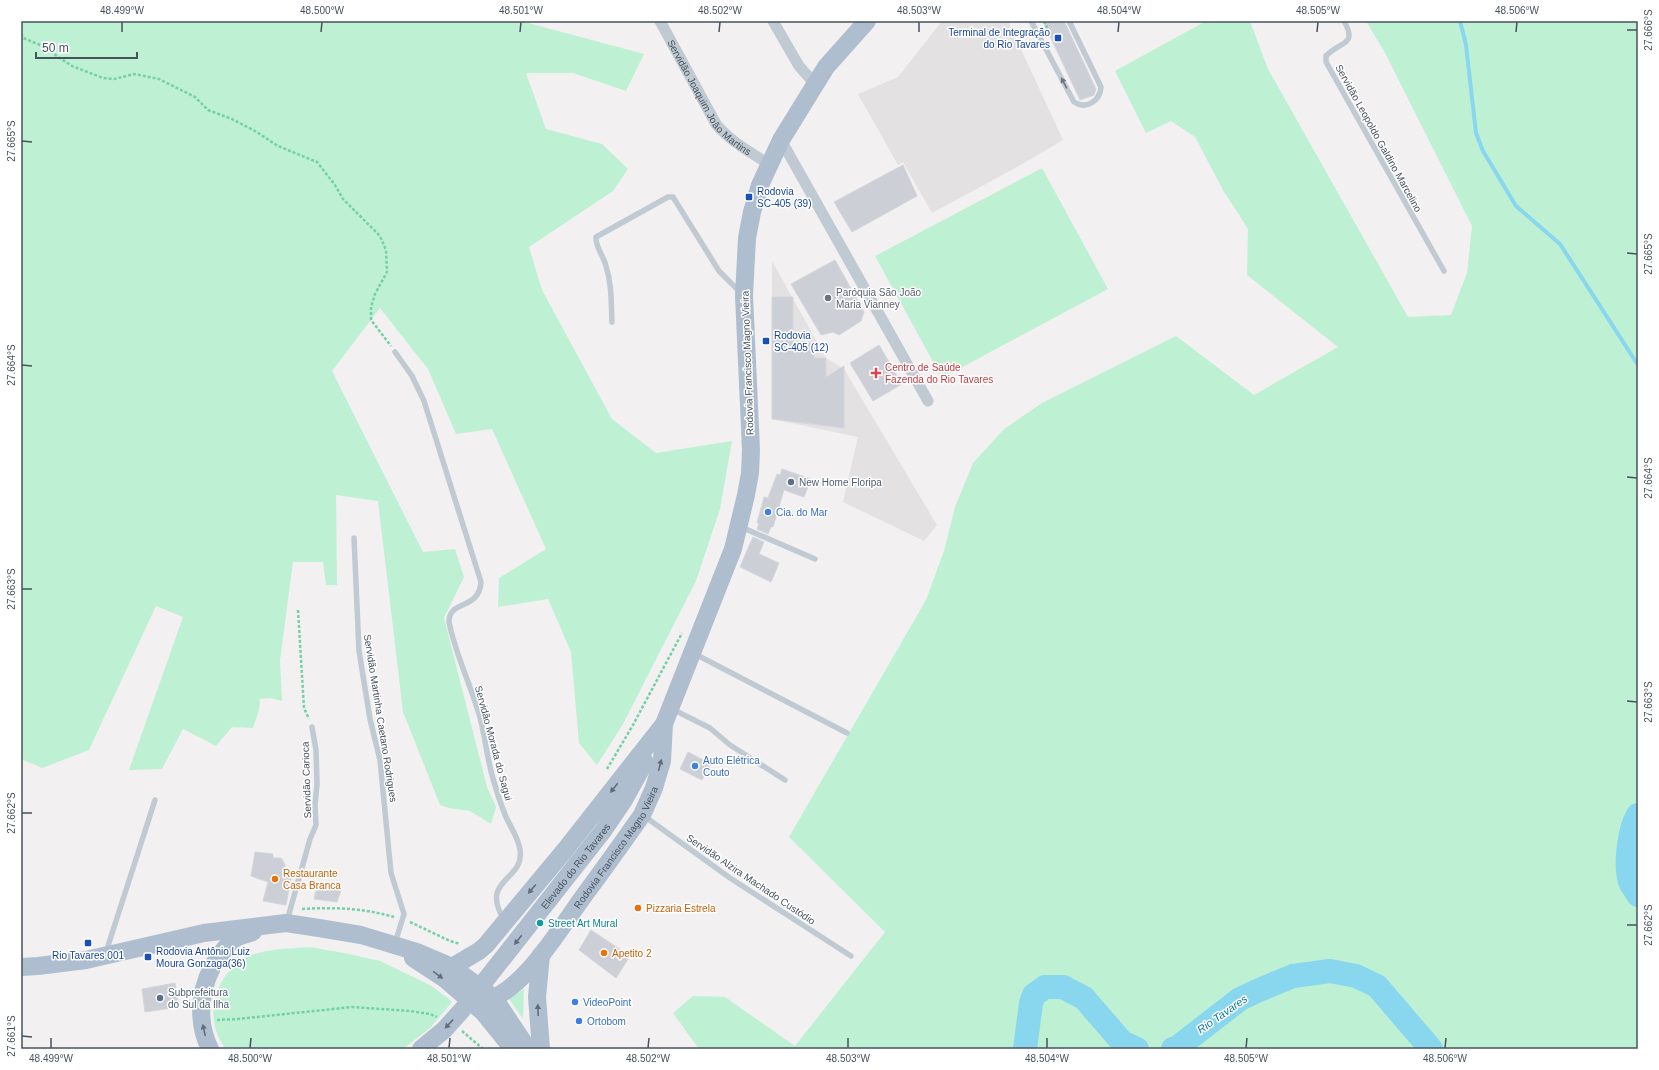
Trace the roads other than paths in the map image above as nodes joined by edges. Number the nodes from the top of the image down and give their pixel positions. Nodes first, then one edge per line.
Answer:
1 (660, 21) edge
2 (774, 21) edge
3 (867, 21) edge
4 (1031, 21) edge
5 (1069, 21) edge
6 (1344, 21) edge
7 (815, 84) junction
8 (781, 140) junction
9 (769, 164) junction
10 (1444, 271) dead end
11 (744, 296) junction
12 (612, 322) dead end
13 (395, 352) road end
14 (928, 401) dead end
15 (739, 526) junction
16 (354, 538) dead end
17 (815, 558) dead end
18 (692, 653) junction
19 (667, 716) junction
20 (312, 727) road end
21 (847, 733) dead end
22 (785, 780) dead end
23 (155, 800) dead end
24 (642, 815) junction
25 (505, 922) junction
26 (280, 924) junction
27 (394, 945) junction
28 (541, 955) junction
29 (106, 956) junction
30 (851, 956) dead end
31 (21, 967) edge
32 (452, 967) junction
33 (494, 998) junction
34 (472, 1003) junction
35 (210, 1049) edge
36 (421, 1049) edge
37 (513, 1049) edge
38 (528, 1049) edge
39 (541, 1049) edge

1 - 9 street, Servidão Joaquim João Martins
2 - 7 street
3 - 7 main road, Rodovia Francisco Magno Vieira
5 -> 4 lane
6 - 10 lane, Servidão Leopoldo Galdino Marcelino
7 - 8 main road, Rodovia Francisco Magno Vieira
8 - 9 main road, Rodovia Francisco Magno Vieira
8 - 14 street
9 - 11 main road, Rodovia Francisco Magno Vieira
11 - 12 lane
11 - 15 main road, Rodovia Francisco Magno Vieira
13 - 25 lane, Servidão Morada do Sagui
15 - 17 lane
15 - 18 main road, Rodovia Francisco Magno Vieira
16 - 27 lane, Servidão Martinha Caetano Rodrigues
18 - 19 main road, Rodovia Francisco Magno Vieira
18 - 21 lane
19 - 22 lane
24 -> 19 main road, Rodovia Francisco Magno Vieira
19 -> 25 main road, Rodovia Francisco Magno Vieira
19 -> 36 main road, Elevado do Rio Tavares
20 - 26 lane, Servidão Carioca
23 - 29 lane
24 - 28 main road, Rodovia Francisco Magno Vieira
24 - 30 lane, Servidão Alzira Machado Custódio
25 - 32 main road, Rodovia Francisco Magno Vieira
26 - 27 main road
26 - 29 main road
35 -> 26 main road
27 - 32 main road
27 -> 34 main road
28 - 33 main road, Rodovia Francisco Magno Vieira
39 -> 28 main road
29 - 31 main road
32 - 33 main road
33 - 34 main road
33 - 38 main road
34 - 37 main road

